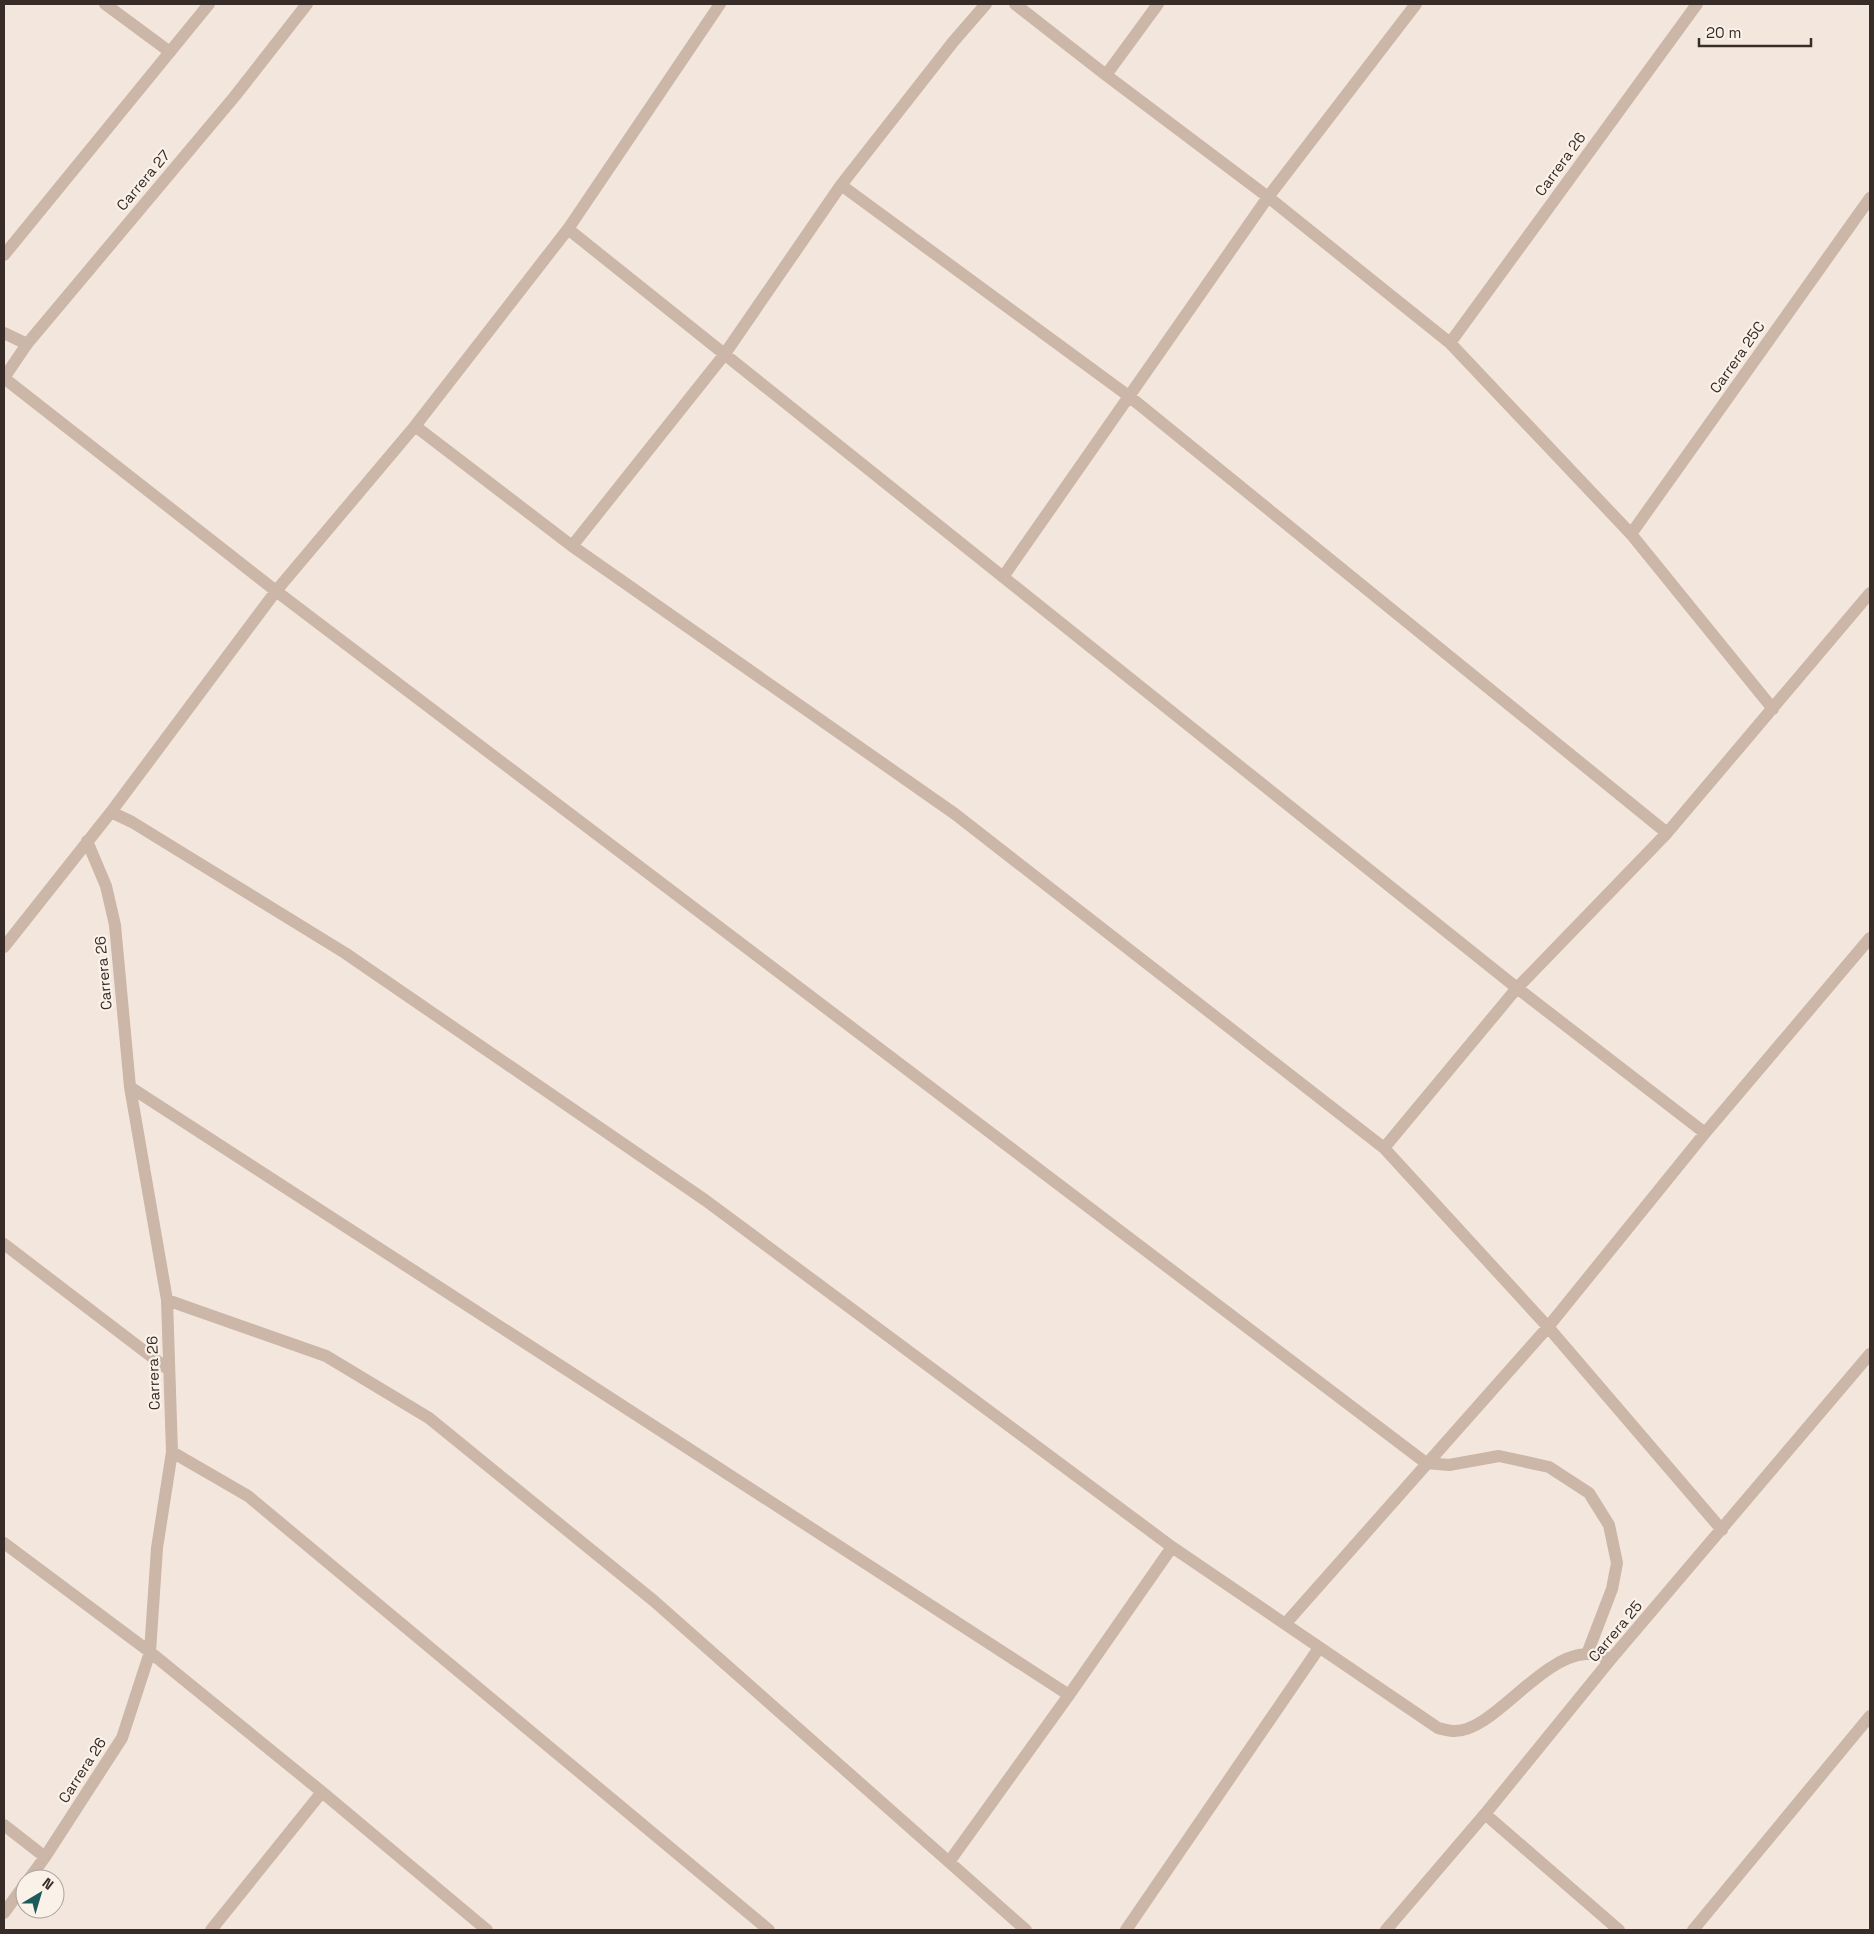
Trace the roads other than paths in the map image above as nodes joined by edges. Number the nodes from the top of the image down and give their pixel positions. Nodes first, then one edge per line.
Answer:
1 (106, 4) edge
2 (209, 4) edge
3 (307, 4) edge
4 (720, 4) edge
5 (986, 4) edge
6 (1015, 4) edge
7 (1158, 4) edge
8 (1416, 4) edge
9 (1696, 4) edge
10 (170, 52) junction
11 (1106, 75) junction
12 (841, 185) junction
13 (1268, 197) junction
14 (1870, 198) edge
15 (568, 229) junction
16 (4, 255) edge
17 (4, 333) edge
18 (1450, 343) junction
19 (27, 344) junction
20 (724, 355) junction
21 (4, 378) edge
22 (1130, 397) junction
23 (416, 426) junction
24 (1632, 534) junction
25 (572, 546) junction
26 (1004, 577) junction
27 (276, 592) junction
28 (1870, 593) edge
29 (1773, 709) junction
30 (111, 812) junction
31 (1667, 833) junction
32 (88, 841) junction
33 (1870, 938) edge
34 (4, 947) edge
35 (1517, 988) junction
36 (130, 1087) junction
37 (1705, 1133) junction
38 (1384, 1148) junction
39 (4, 1244) edge
40 (167, 1300) junction
41 (1548, 1327) junction
42 (1870, 1354) edge
43 (169, 1370) junction
44 (172, 1452) junction
45 (1426, 1463) junction
46 (1722, 1530) junction
47 (4, 1543) edge
48 (1172, 1547) junction
49 (1286, 1623) junction
50 (1319, 1648) junction
51 (150, 1652) junction
52 (1586, 1654) junction
53 (1612, 1659) junction
54 (1069, 1695) junction
55 (1870, 1716) edge
56 (322, 1792) junction
57 (1485, 1814) junction
58 (4, 1825) edge
59 (45, 1857) junction
60 (949, 1862) junction
61 (36, 1869) edge
62 (15, 1898) edge
63 (4, 1913) edge
64 (211, 1930) edge
65 (487, 1930) edge
66 (769, 1930) edge
67 (1026, 1930) edge
68 (1126, 1930) edge
69 (1386, 1930) edge
70 (1619, 1930) edge
71 (1693, 1930) edge

1 - 10 street
2 - 10 street
3 - 19 street, Carrera 27
4 - 15 street
5 - 12 street
6 - 11 street
7 - 11 street
8 - 13 street
9 - 18 street, Carrera 26
10 - 16 street
11 - 13 street
12 - 20 street
12 - 22 street
13 - 18 street
13 - 22 street
14 - 24 street, Carrera 25C
15 - 20 street
15 - 23 street
17 - 19 street
18 - 24 street
19 - 21 street, Carrera 27
20 - 25 street
20 - 26 street
21 - 27 street
22 - 26 street
22 - 31 street
23 - 25 street
23 - 27 street
24 - 29 street
25 - 38 street
26 - 35 street
27 - 30 street
27 - 45 street
28 - 29 street
29 - 31 street
30 - 32 street
30 - 48 street
31 - 35 street
32 - 34 street
32 - 36 street, Carrera 26
33 - 37 street
35 - 37 street
35 - 38 street
36 - 40 street, Carrera 26
36 - 54 street
37 - 41 street
38 - 41 street
39 - 43 street
40 - 43 street, Carrera 26
40 - 60 street
41 - 45 street
41 - 46 street
42 - 46 street, Carrera 25
43 - 44 street, Carrera 26
44 - 51 street, Carrera 26
44 - 66 street
45 - 49 street
45 - 52 street
46 - 53 street, Carrera 25
47 - 51 street
48 - 49 street
48 - 54 street
49 - 50 street
50 - 52 street
50 - 68 street
51 - 56 street
51 - 59 street, Carrera 26
52 - 53 street
53 - 57 street, Carrera 25
54 - 60 street
55 - 71 street
56 - 64 street
56 - 65 street
57 - 69 street, Carrera 25
57 - 70 street
58 - 59 street
59 - 61 street, Carrera 26
60 - 67 street
62 - 63 street

